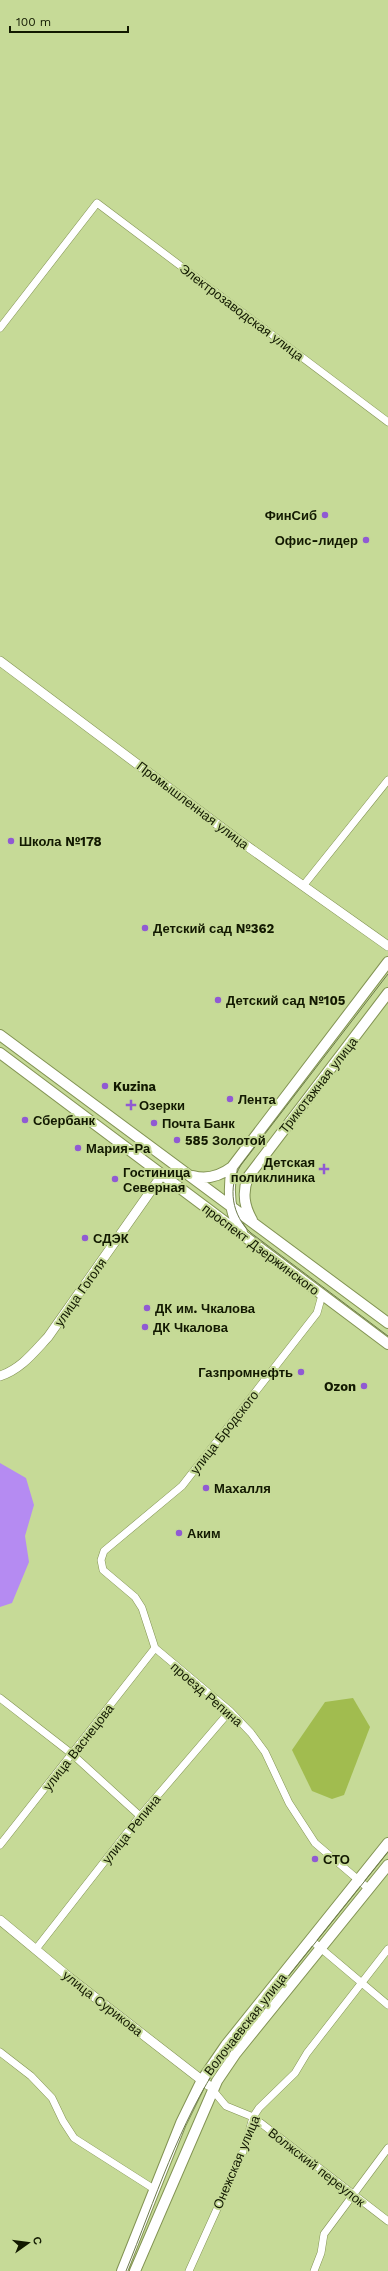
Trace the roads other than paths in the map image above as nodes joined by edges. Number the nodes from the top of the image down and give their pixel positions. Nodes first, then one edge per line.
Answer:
1 (0, 328) edge
2 (388, 422) edge
3 (0, 661) edge
4 (388, 780) edge
5 (303, 886) junction
6 (388, 946) edge
7 (388, 962) edge
8 (388, 993) edge
9 (0, 1035) edge
10 (0, 1053) edge
11 (232, 1167) junction
12 (187, 1174) junction
13 (162, 1175) junction
14 (248, 1177) junction
15 (180, 1188) junction
16 (229, 1189) junction
17 (213, 1192) junction
18 (230, 1206) junction
19 (253, 1222) junction
20 (246, 1238) junction
21 (322, 1295) junction
22 (388, 1323) edge
23 (388, 1344) edge
24 (0, 1376) edge
25 (155, 1648) junction
26 (0, 1698) edge
27 (230, 1711) junction
28 (72, 1754) junction
29 (140, 1816) junction
30 (388, 1843) edge
31 (0, 1845) edge
32 (388, 1866) edge
33 (358, 1880) junction
34 (369, 1889) junction
35 (0, 1920) edge
36 (310, 1940) junction
37 (321, 1947) junction
38 (36, 1949) junction
39 (388, 1949) edge
40 (361, 1983) junction
41 (388, 2005) edge
42 (0, 2052) edge
43 (208, 2085) junction
44 (253, 2117) junction
45 (388, 2148) edge
46 (154, 2189) junction
47 (352, 2195) junction
48 (388, 2221) edge
49 (122, 2271) edge
50 (135, 2271) edge
51 (189, 2271) edge
52 (314, 2271) edge

1 - 2 street, Электрозаводская улица
3 - 5 street, Промышленная улица
4 - 5 street
5 - 6 street, Промышленная улица
7 - 11 main road, Трикотажная улица
8 - 14 main road, Трикотажная улица
9 - 12 main road, проспект Дзержинского
10 - 13 main road, проспект Дзержинского
11 - 12 main road
11 - 16 main road
12 - 17 main road, проспект Дзержинского
13 - 15 main road, проспект Дзержинского
13 - 24 street, улица Гоголя
14 - 16 main road
14 - 19 main road
15 - 17 main road
15 - 20 main road, проспект Дзержинского
16 - 17 main road
16 - 18 main road
17 - 18 main road, проспект Дзержинского
18 - 19 main road, проспект Дзержинского
18 - 20 main road
19 - 22 main road, проспект Дзержинского
20 - 21 main road, проспект Дзержинского
21 - 23 main road, проспект Дзержинского
21 - 25 street, улица Бродского
25 - 27 street, проезд Репина
25 - 28 street, улица Васнецова
26 - 28 street
27 - 29 street, улица Репина
27 - 33 street, проезд Репина
28 - 29 street
28 - 31 street, улица Васнецова
29 - 38 street, улица Репина
30 - 33 main road, Волочаевская улица
32 - 34 main road, Волочаевская улица
33 - 34 street, проезд Репина
33 - 36 main road, Волочаевская улица
34 - 37 main road, Волочаевская улица
35 - 38 street, улица Сурикова
36 - 37 street
36 - 43 main road, Волочаевская улица
37 - 40 street
37 - 43 main road, Волочаевская улица
38 - 43 street, улица Сурикова
39 - 40 street, Онежская улица
40 - 41 street
40 - 44 street, Онежская улица
42 - 46 street
43 - 44 street, Волжский переулок
43 - 46 main road, Волочаевская улица
43 - 50 main road, Волочаевская улица
44 - 47 street, Волжский переулок
44 - 51 street, Онежская улица
45 - 47 street
46 - 49 main road, Волочаевская улица
47 - 48 street, Волжский переулок
47 - 52 street

